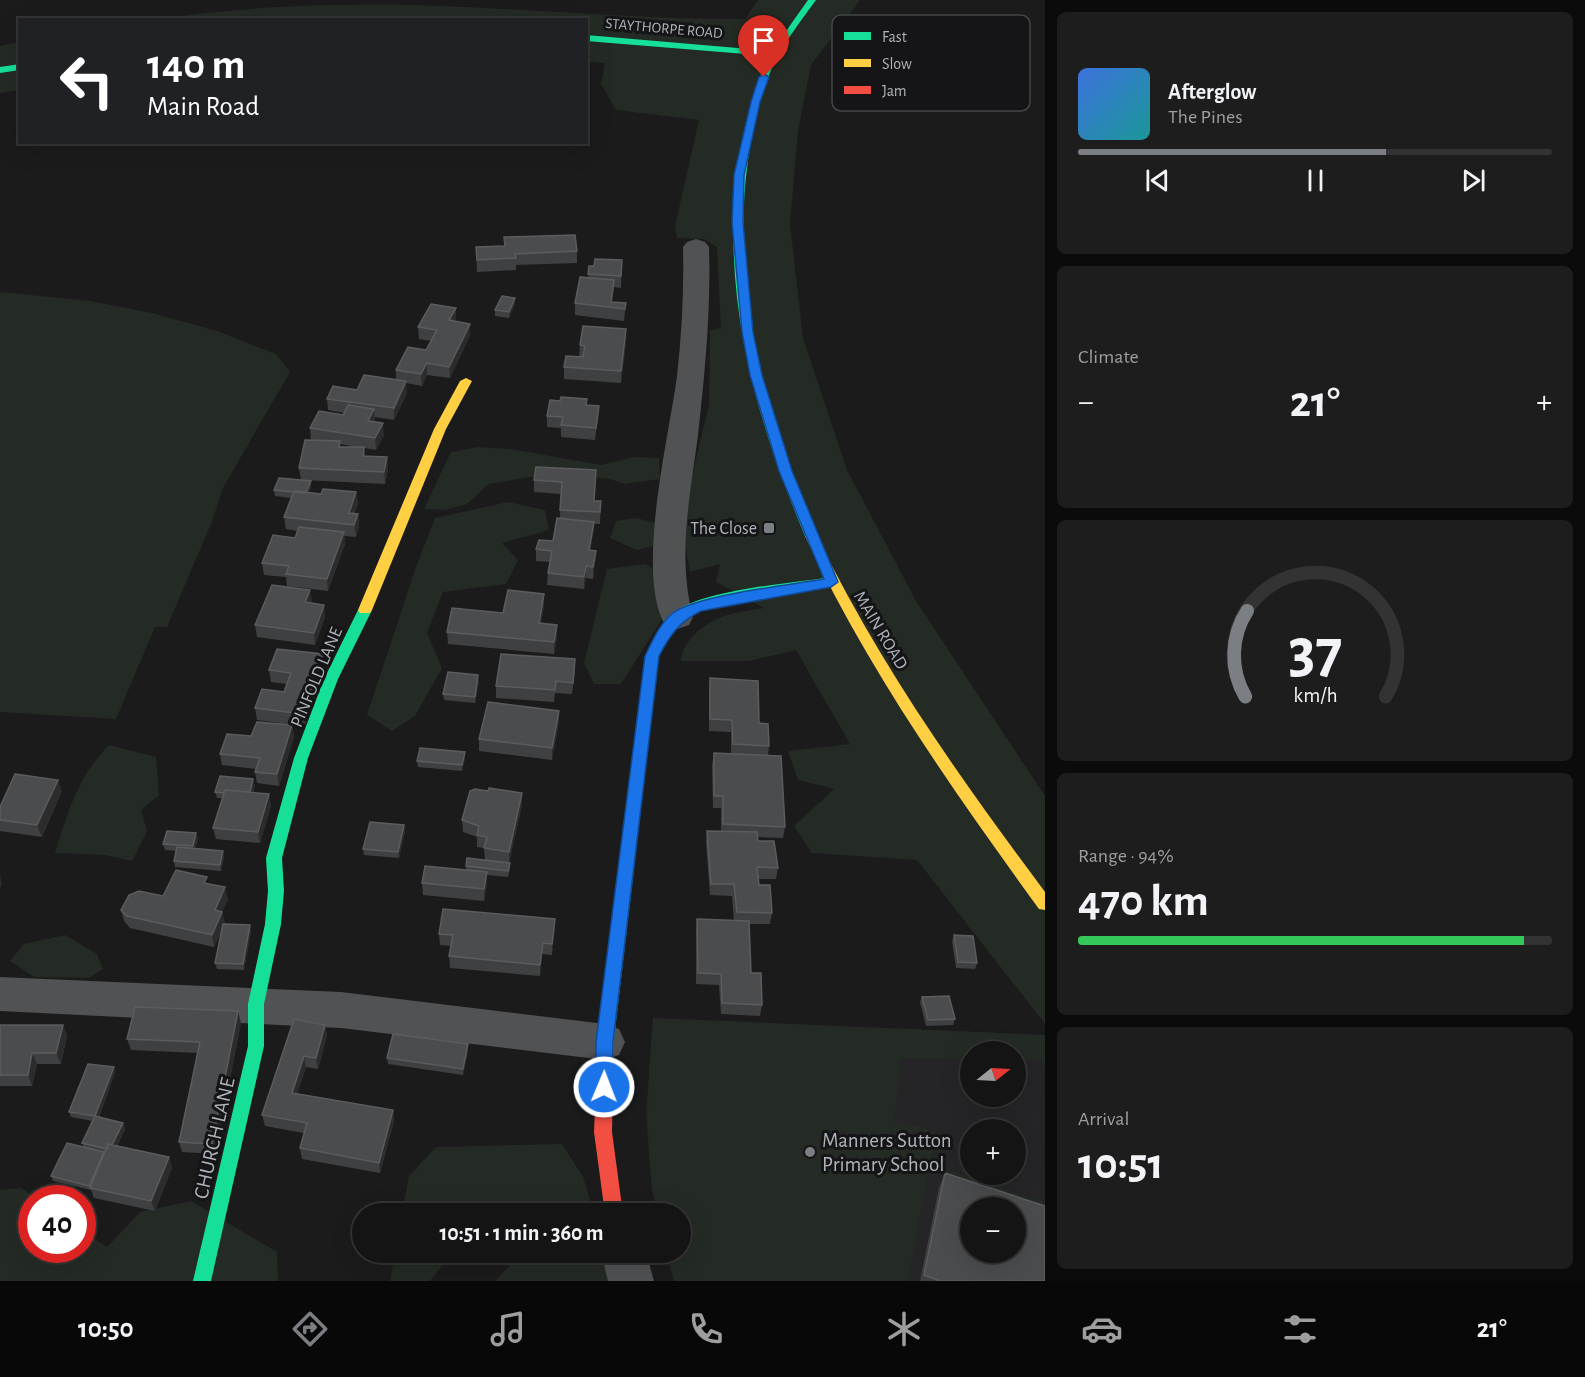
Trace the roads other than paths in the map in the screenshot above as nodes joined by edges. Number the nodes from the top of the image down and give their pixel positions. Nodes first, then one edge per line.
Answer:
1 (812, 0) edge
2 (588, 38) edge
3 (776, 54) junction
4 (18, 67) edge
5 (0, 70) edge
6 (696, 247) dead end
7 (466, 381) dead end
8 (831, 582) junction
9 (677, 617) junction
10 (1045, 904) edge
11 (0, 994) edge
12 (256, 1004) junction
13 (605, 1042) junction
14 (613, 1203) edge
15 (626, 1263) edge
16 (202, 1281) edge
17 (631, 1281) edge

1 - 3 main road, MAIN ROAD
2 - 3 main road, STAYTHORPE ROAD
3 - 8 main road, MAIN ROAD
4 - 5 main road
6 - 9 street
7 - 12 main road, PINFOLD LANE
8 - 9 main road
8 - 10 main road, MAIN ROAD
9 - 13 main road
11 - 12 street
12 - 13 street
12 - 16 main road, CHURCH LANE
13 - 14 main road
15 - 17 street

